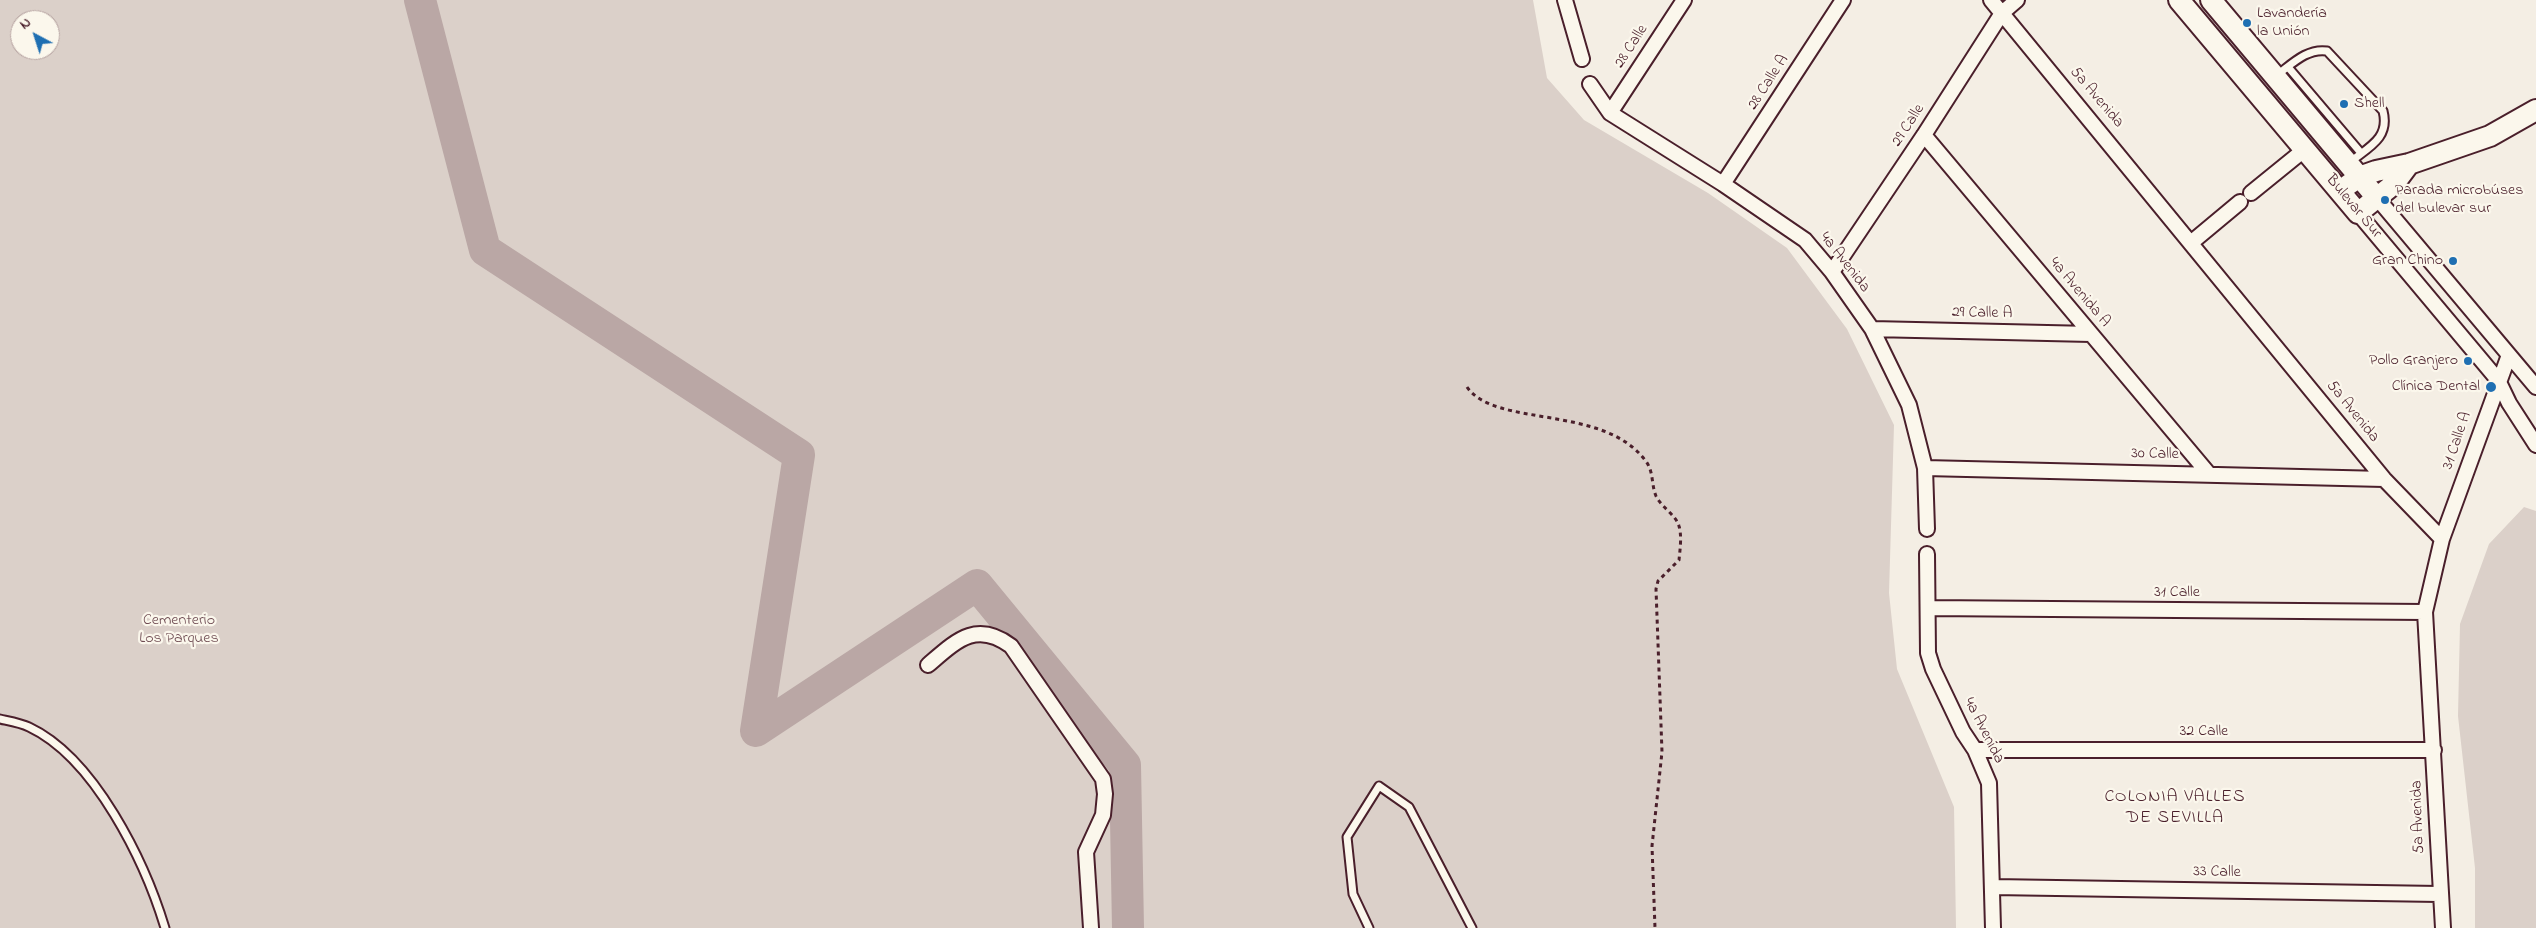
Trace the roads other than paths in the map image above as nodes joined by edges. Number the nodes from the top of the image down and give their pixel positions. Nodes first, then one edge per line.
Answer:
1 (1565, 0) edge
2 (1684, 0) edge
3 (1843, 0) edge
4 (1991, 0) edge
5 (2017, 0) edge
6 (2179, 0) edge
7 (2211, 0) edge
8 (2002, 13) junction
9 (1582, 59) dead end
10 (2281, 72) junction
11 (1590, 84) dead end
12 (2536, 110) edge
13 (1610, 113) junction
14 (1924, 135) junction
15 (2304, 150) junction
16 (2409, 164) junction
17 (2356, 165) junction
18 (1723, 184) junction
19 (2340, 190) junction
20 (2251, 193) dead end
21 (2377, 198) junction
22 (2240, 202) dead end
23 (2358, 213) junction
24 (2192, 242) junction
25 (1832, 272) junction
26 (1872, 329) junction
27 (2092, 334) junction
28 (2509, 355) junction
29 (2498, 380) junction
30 (2536, 387) edge
31 (2536, 444) edge
32 (1925, 468) junction
33 (2208, 473) junction
34 (2384, 479) junction
35 (1927, 529) dead end
36 (2442, 538) junction
37 (1927, 554) dead end
38 (1928, 608) junction
39 (2424, 612) junction
40 (928, 665) dead end
41 (0, 719) edge
42 (1975, 750) junction
43 (2434, 750) junction
44 (1993, 887) junction
45 (2440, 894) junction
46 (165, 928) edge
47 (1091, 928) edge
48 (1369, 928) edge
49 (1472, 928) edge
50 (1993, 928) edge
51 (2443, 928) edge

1 - 9 street
2 - 13 street, 28 Calle
3 - 18 street, 28 Calle A
4 - 8 street, 5a Avenida
5 - 8 street, 29 Calle
6 - 15 main road, Bulevar Sur
7 - 10 main road, Bulevar Sur
8 - 14 street, 29 Calle
8 - 24 street, 5a Avenida
10 - 17 main road, Bulevar Sur
10 - 17 lane
11 - 13 street, 4a Avenida
12 - 16 main road
13 - 18 street, 4a Avenida
14 - 25 street, 29 Calle
14 - 27 street, 4a Avenida A
15 - 19 main road, Bulevar Sur
15 - 20 street
16 - 17 main road
16 - 21 main road
17 - 19 main road
17 - 21 main road, Bulevar Sur
18 - 25 street, 4a Avenida
19 - 23 main road, Bulevar Sur
21 - 23 main road
21 - 28 street, Bulevar Sur
22 - 24 street
23 - 29 street, Bulevar Sur
24 - 34 street, 5a Avenida
25 - 26 street, 4a Avenida
26 - 27 street, 29 Calle A
26 - 32 street, 4a Avenida
27 - 33 street, 4a Avenida A
28 - 29 street, 31 Calle A
28 - 30 street, Bulevar Sur
29 - 31 street, Bulevar Sur
29 - 36 street, 31 Calle A
32 - 33 street, 30 Calle
32 - 35 street, 4a Avenida
33 - 34 street, 30 Calle
34 - 36 street, 5a Avenida
36 - 39 street, 5a Avenida
37 - 38 street, 4a Avenida
38 - 39 street, 31 Calle
38 - 42 street, 4a Avenida
39 - 43 street, 5a Avenida
40 - 47 street
41 - 46 lane
42 - 43 street, 32 Calle
42 - 44 street, 4a Avenida
43 - 45 street, 5a Avenida
44 - 45 street, 33 Calle
44 - 50 street, 4a Avenida
45 - 51 street, 5a Avenida
48 - 49 lane

